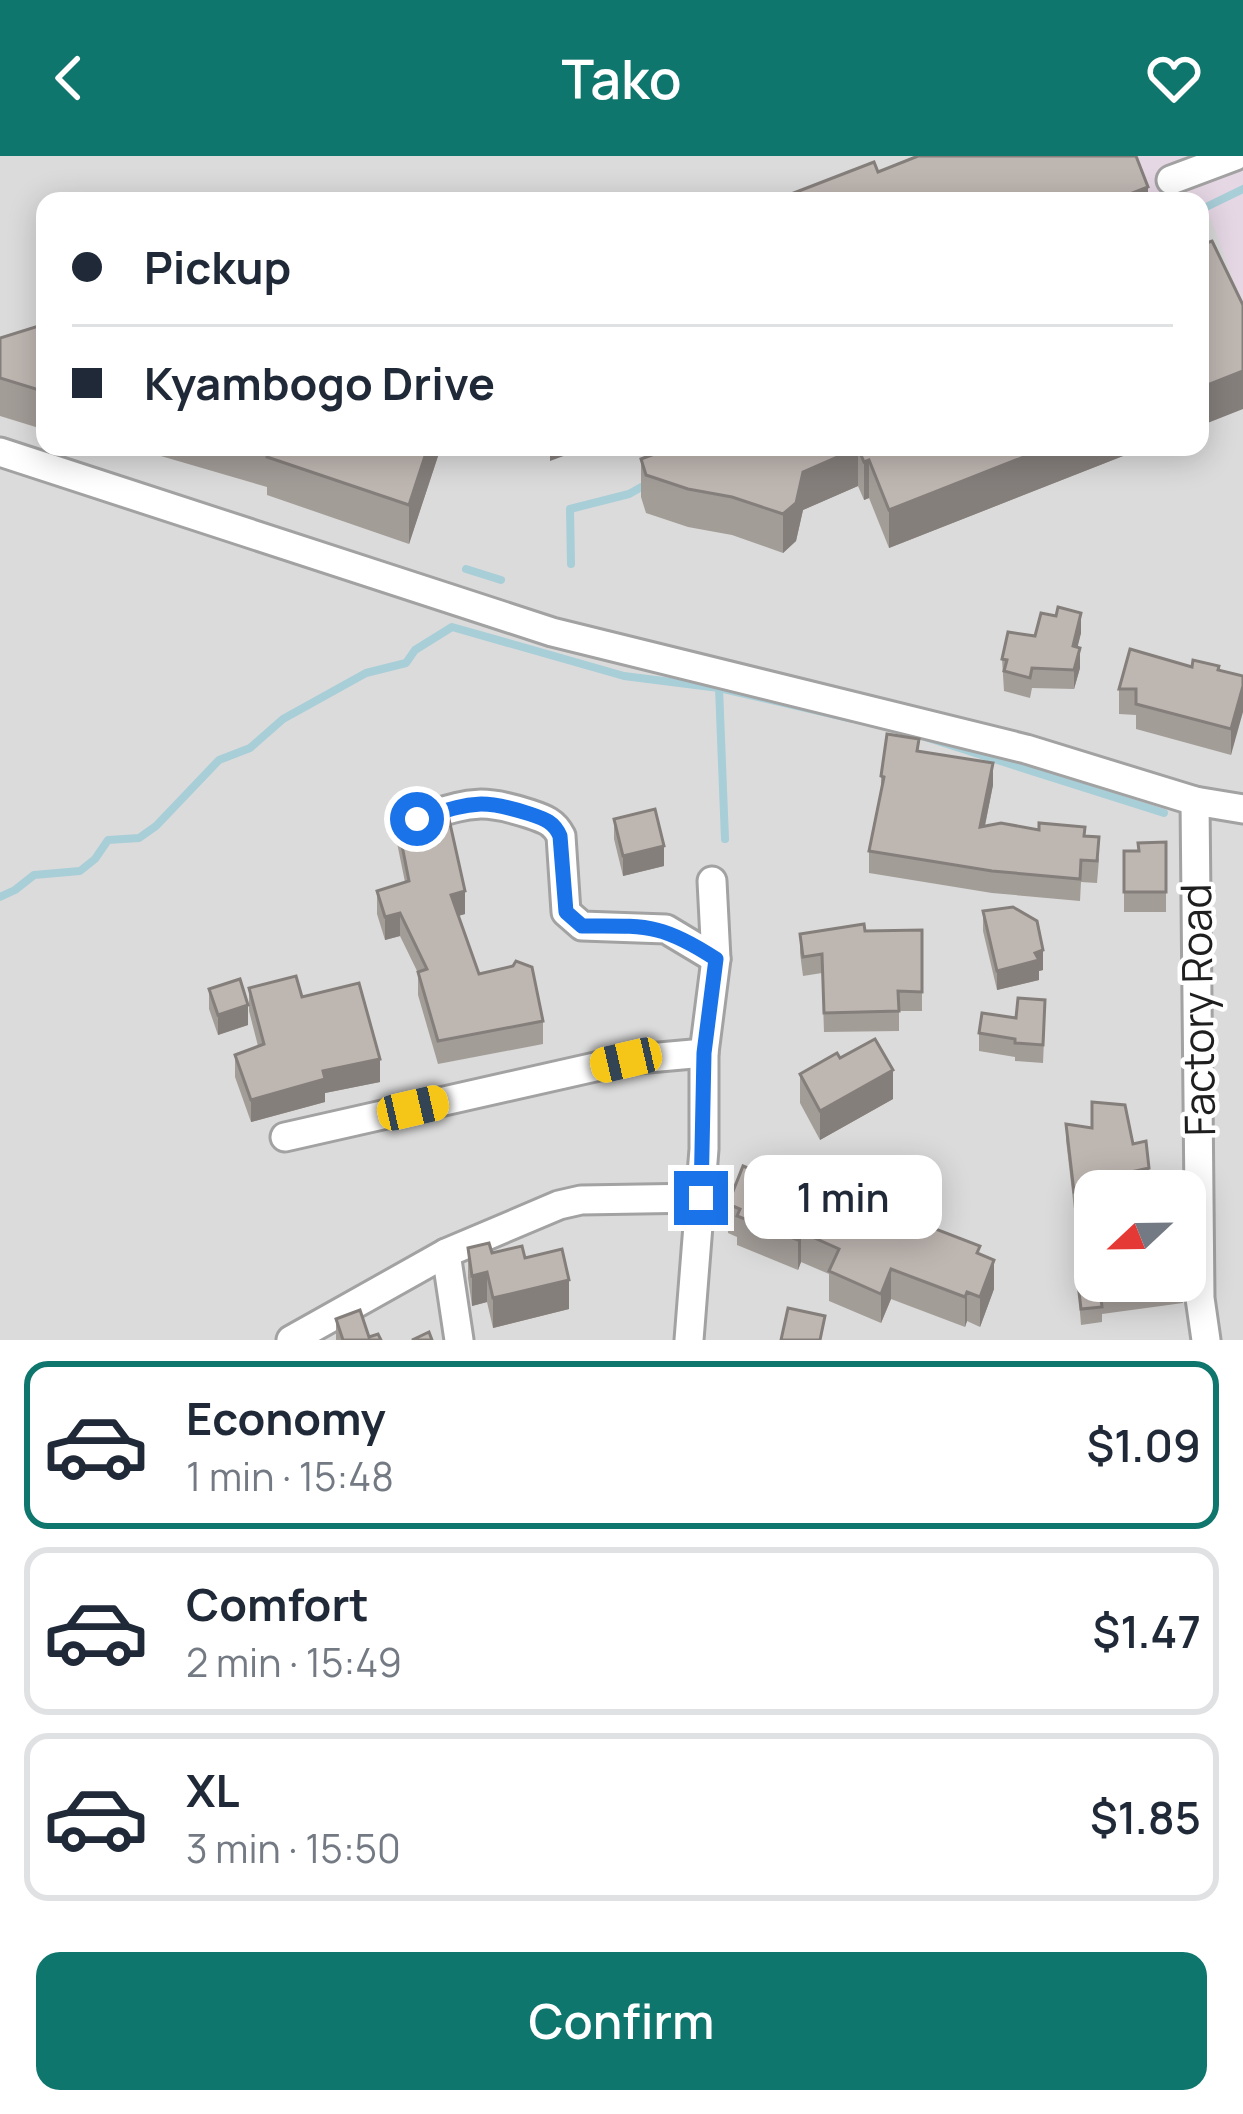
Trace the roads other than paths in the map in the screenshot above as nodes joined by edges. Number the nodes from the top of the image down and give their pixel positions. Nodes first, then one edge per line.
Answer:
1 (1235, 156) edge
2 (1171, 181) dead end
3 (0, 452) edge
4 (1195, 801) junction
5 (1243, 809) edge
6 (417, 819) edge
7 (712, 881) dead end
8 (716, 959) junction
9 (704, 1053) junction
10 (285, 1137) dead end
11 (701, 1198) junction
12 (446, 1252) junction
13 (291, 1340) edge
14 (459, 1340) edge
15 (689, 1340) edge
16 (1206, 1340) edge

1 - 2 street
3 - 4 street
4 - 5 street
4 - 16 street, Factory Road
6 - 8 street
7 - 8 street
8 - 9 street
9 - 10 street
9 - 11 street
11 - 12 street
11 - 15 street
12 - 13 street
12 - 14 street

